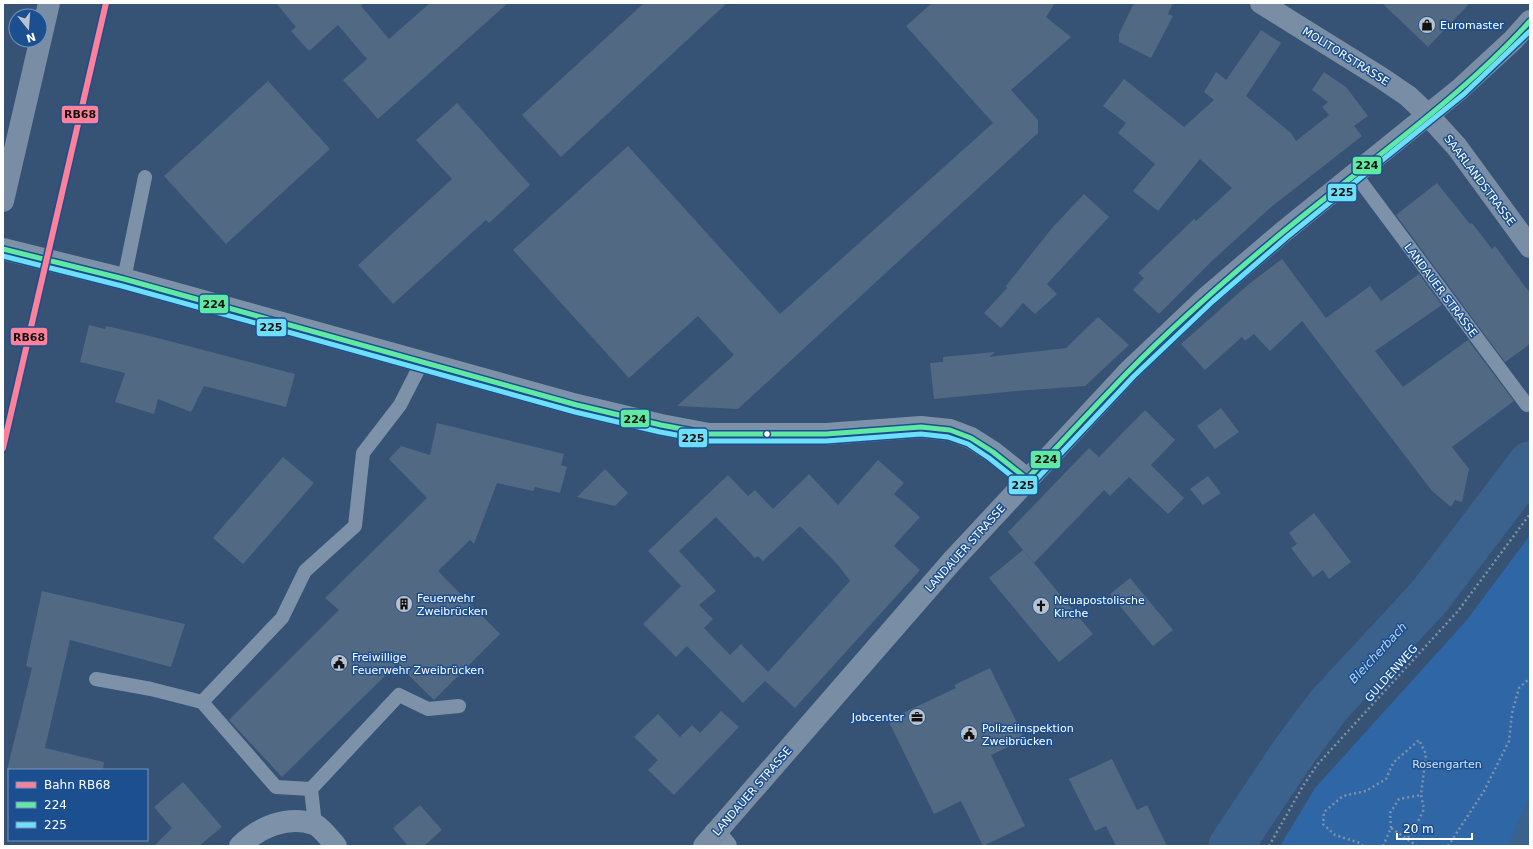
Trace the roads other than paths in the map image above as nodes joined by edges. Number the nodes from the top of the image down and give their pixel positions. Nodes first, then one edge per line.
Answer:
1 (49, 3) edge
2 (1261, 3) edge
3 (1530, 21) edge
4 (1428, 115) junction
5 (1355, 174) junction
6 (145, 177) dead end
7 (3, 201) edge
8 (1530, 247) edge
9 (3, 249) edge
10 (124, 279) junction
11 (422, 362) junction
12 (1527, 405) dead end
13 (1027, 479) junction
14 (96, 679) dead end
15 (202, 702) junction
16 (459, 706) dead end
17 (311, 789) junction
18 (315, 825) junction
19 (715, 842) edge
20 (240, 846) edge
21 (336, 846) edge

1 - 7 main road
2 - 4 main road, MOLITORSTRASSE
3 - 4 main road, LANDAUER STRASSE
4 - 5 main road, LANDAUER STRASSE
4 - 8 main road, SAARLANDSTRASSE
5 - 12 lane, LANDAUER STRASSE
5 - 13 main road, LANDAUER STRASSE
6 - 10 lane
9 - 10 street
10 - 11 street
11 - 13 street
11 - 15 lane
13 - 19 main road, LANDAUER STRASSE
14 - 15 lane
15 - 17 lane
16 - 17 lane
17 - 18 lane
18 - 20 street
18 - 21 street

